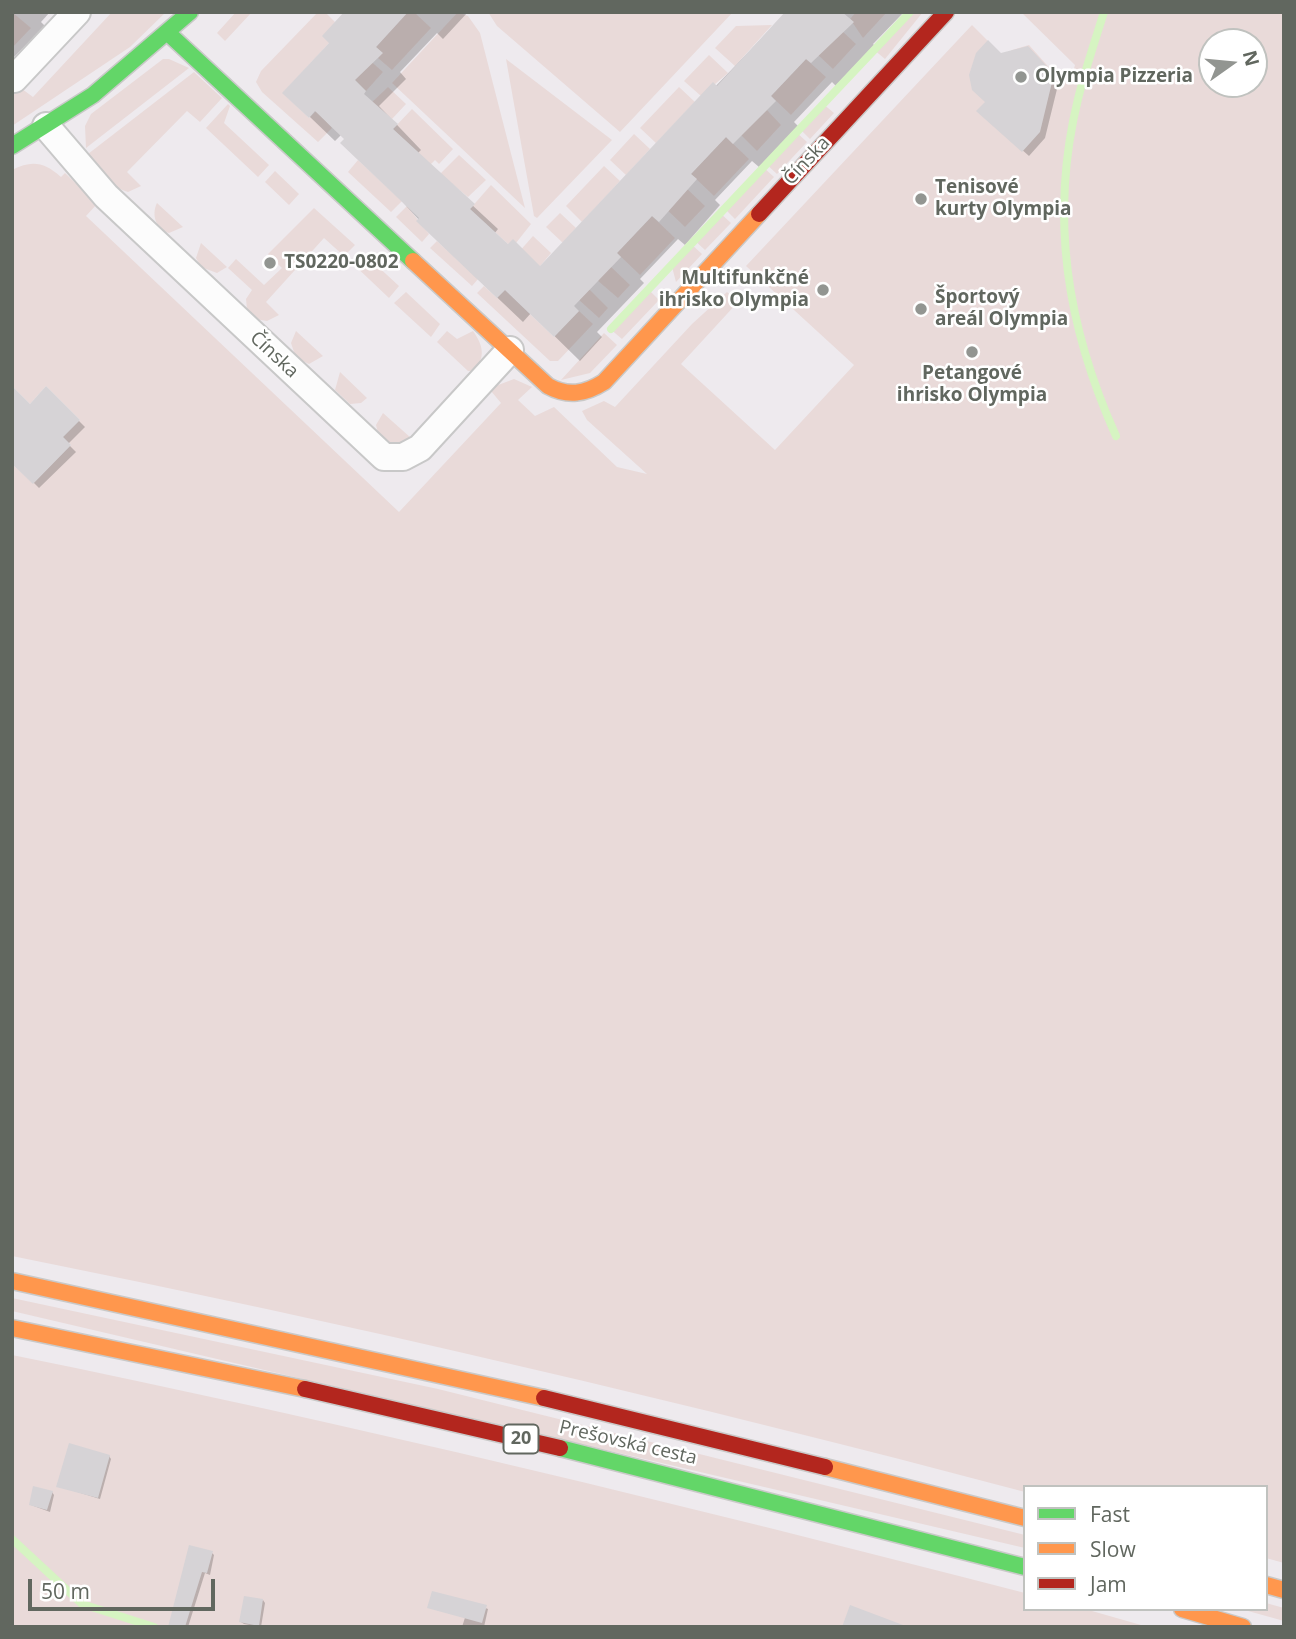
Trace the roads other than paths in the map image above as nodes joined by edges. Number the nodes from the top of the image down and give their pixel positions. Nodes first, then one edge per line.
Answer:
1 (77, 12) edge
2 (190, 12) edge
3 (946, 12) edge
4 (168, 33) junction
5 (15, 79) dead end
6 (46, 126) junction
7 (12, 146) edge
8 (510, 350) junction
9 (12, 1281) edge
10 (12, 1328) edge
11 (1023, 1517) edge
12 (1023, 1566) edge
13 (1189, 1611) edge
14 (1242, 1627) edge

1 - 5 street
2 - 4 main road
3 - 8 main road, Čínska
4 - 6 main road
4 - 8 main road, Čínska
6 - 7 main road
6 - 8 street, Čínska
9 - 11 main road, Prešovská cesta / 20
10 - 12 main road, Prešovská cesta / 20
13 - 14 main road

